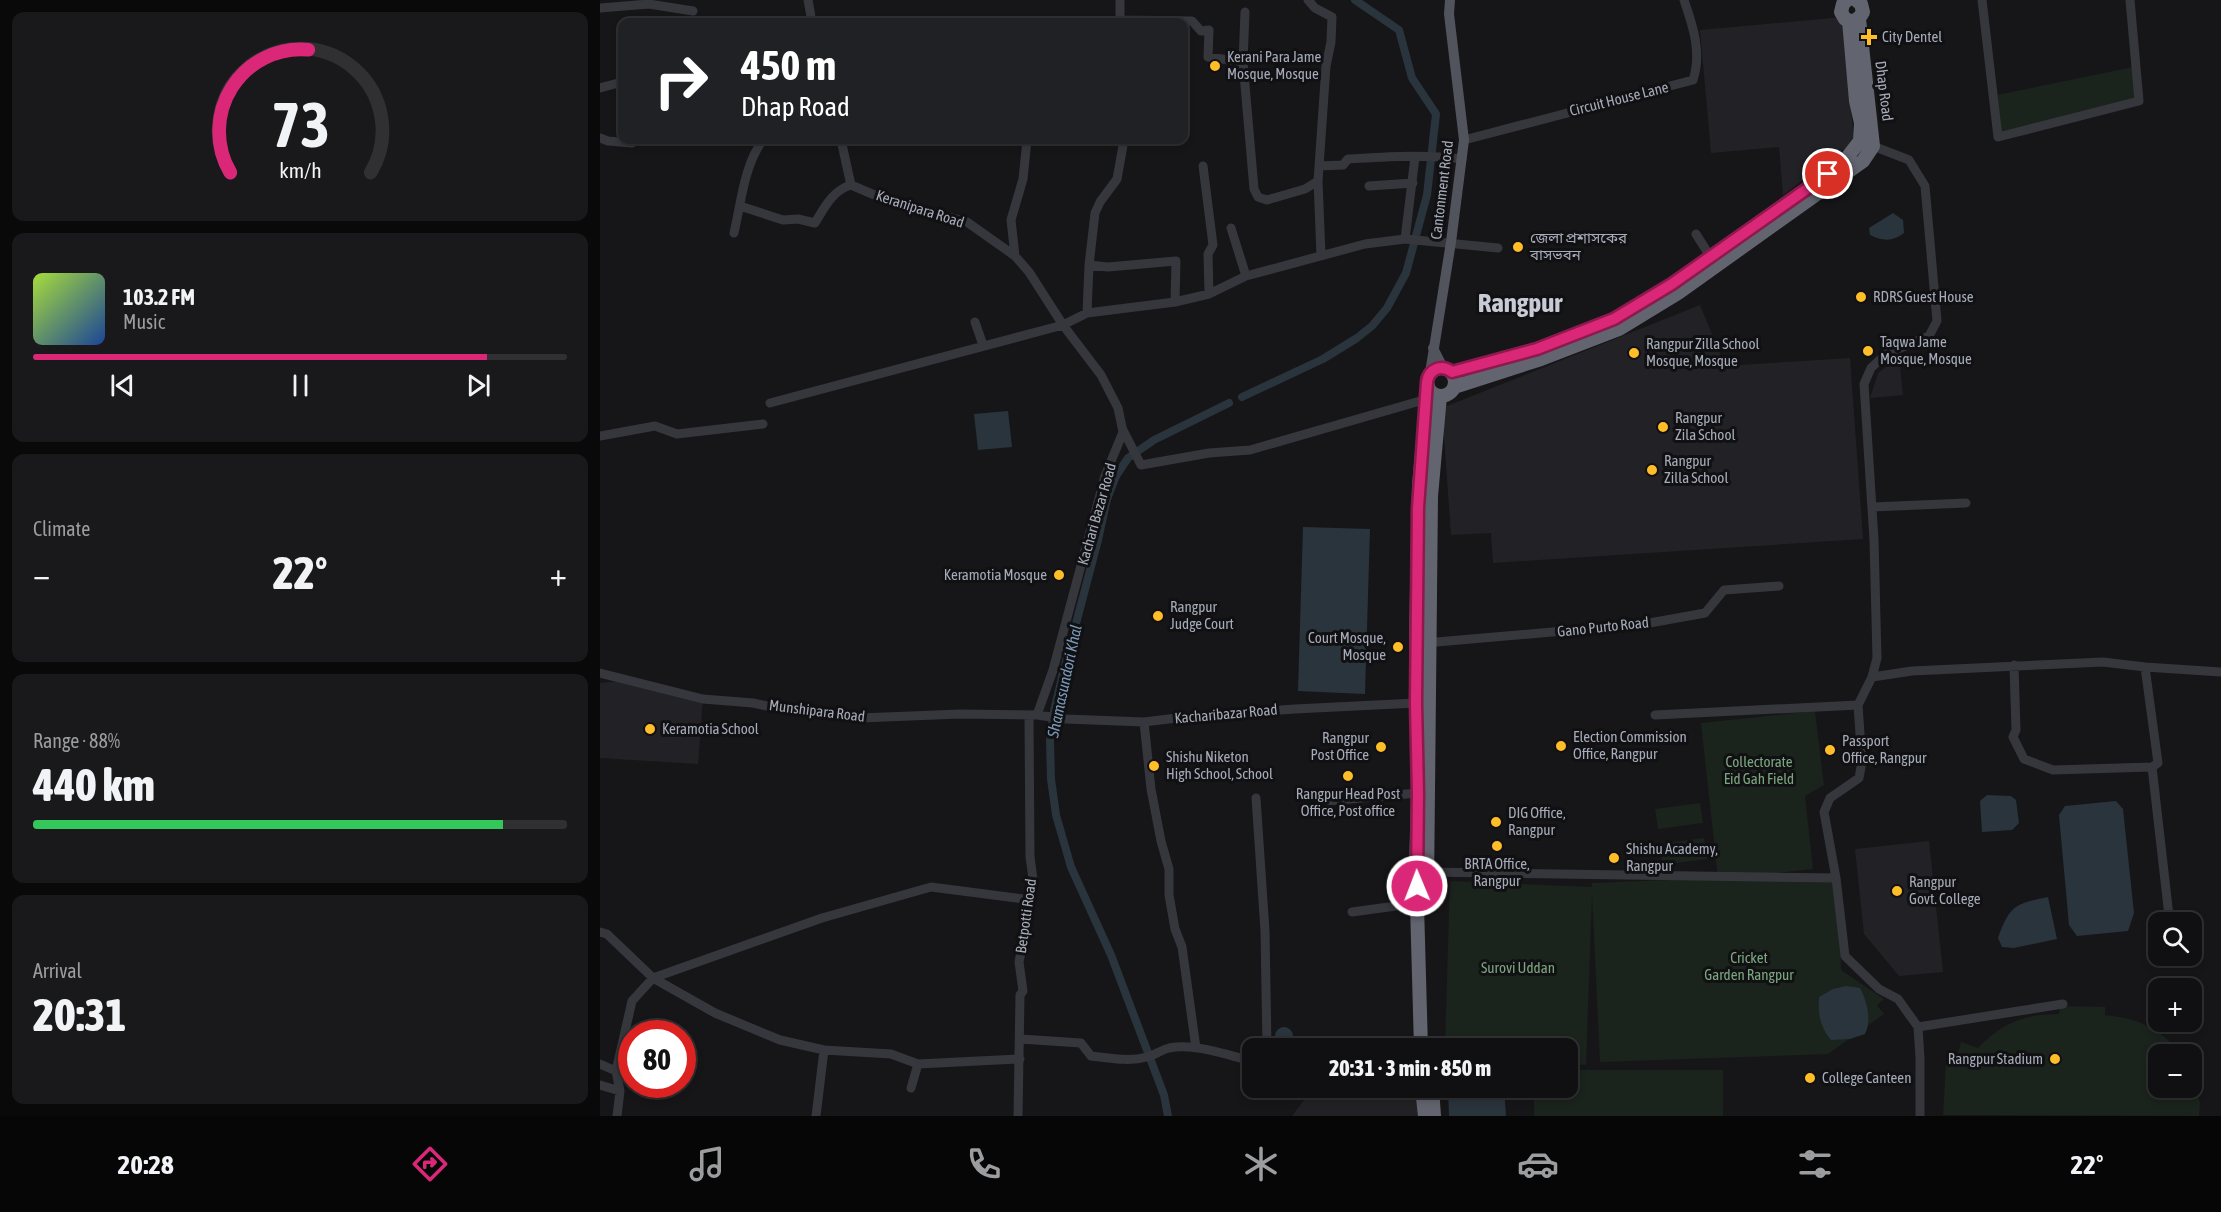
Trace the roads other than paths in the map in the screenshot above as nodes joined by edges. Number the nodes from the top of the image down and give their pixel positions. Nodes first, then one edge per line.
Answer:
1 (808, 0) edge
2 (1120, 0) edge
3 (1308, 0) edge
4 (1450, 0) edge
5 (1684, 0) edge
6 (1982, 0) edge
7 (2130, 0) edge
8 (1855, 5) edge
9 (600, 9) edge
10 (693, 11) dead end
11 (1245, 12) dead end
12 (811, 18) edge
13 (1120, 18) edge
14 (1188, 21) edge
15 (1243, 62) junction
16 (618, 83) edge
17 (600, 88) edge
18 (600, 138) edge
19 (1464, 140) junction
20 (618, 142) edge
21 (760, 144) edge
22 (842, 144) edge
23 (1027, 144) edge
24 (1123, 144) edge
25 (1873, 146) junction
26 (1415, 157) junction
27 (1462, 159) junction
28 (1203, 166) dead end
29 (1319, 166) junction
30 (1318, 181) junction
31 (1413, 183) junction
32 (851, 185) junction
33 (1369, 186) dead end
34 (740, 206) junction
35 (1231, 228) dead end
36 (734, 233) dead end
37 (1696, 234) dead end
38 (1405, 239) junction
39 (1451, 242) junction
40 (1498, 248) dead end
41 (1320, 255) junction
42 (1015, 256) junction
43 (1713, 261) junction
44 (1089, 265) junction
45 (1246, 276) junction
46 (1209, 294) junction
47 (1175, 302) junction
48 (1087, 313) junction
49 (975, 322) dead end
50 (1061, 322) junction
51 (983, 345) junction
52 (1437, 382) junction
53 (770, 403) dead end
54 (763, 424) dead end
55 (1124, 430) junction
56 (600, 436) edge
57 (1966, 503) dead end
58 (1872, 507) junction
59 (1779, 585) dead end
60 (1423, 643) junction
61 (2014, 665) junction
62 (2145, 667) junction
63 (2221, 672) edge
64 (600, 673) edge
65 (1872, 677) junction
66 (1416, 703) junction
67 (1858, 705) junction
68 (1033, 715) junction
69 (1655, 715) dead end
70 (1144, 722) junction
71 (2152, 767) junction
72 (1418, 793) junction
73 (1256, 798) dead end
74 (1327, 801) dead end
75 (1426, 872) junction
76 (1836, 878) junction
77 (1031, 900) junction
78 (1418, 903) junction
79 (1352, 912) dead end
80 (2169, 912) edge
81 (600, 932) edge
82 (653, 978) junction
83 (2063, 1004) dead end
84 (1918, 1027) junction
85 (1266, 1038) edge
86 (1421, 1038) edge
87 (1431, 1038) edge
88 (1020, 1039) junction
89 (1196, 1048) junction
90 (824, 1050) junction
91 (1020, 1059) junction
92 (1242, 1059) edge
93 (600, 1064) edge
94 (918, 1064) junction
95 (616, 1071) junction
96 (618, 1081) edge
97 (600, 1085) edge
98 (911, 1088) dead end
99 (618, 1090) edge
100 (619, 1098) edge
101 (1423, 1098) edge
102 (1433, 1098) edge
103 (617, 1116) edge
104 (816, 1116) edge
105 (1018, 1116) edge
106 (1425, 1116) edge
107 (1434, 1116) edge
108 (1920, 1116) edge

1 - 12 street
2 - 13 street
3 - 29 street
4 - 19 main road, Cantonment Road
5 - 19 street, Circuit House Lane
6 - 7 street
8 - 25 highway, Dhap Road
8 - 43 highway, Dhap Road
9 - 10 street
11 - 15 street
14 - 15 street
15 - 30 street
16 - 17 street
18 - 20 street
19 - 27 main road, Cantonment Road
21 - 34 street
22 - 32 street
23 - 42 street
24 - 44 street
25 - 43 highway, Dhap Road
25 - 58 street
26 - 27 street
26 - 29 street
26 - 31 street
27 - 39 main road, Cantonment Road
28 - 46 street
29 - 30 street
30 - 41 street
31 - 33 street
31 - 38 street
32 - 34 street
32 - 42 street, Keranipara Road
34 - 36 street
35 - 45 street
37 - 43 street
38 - 39 street
38 - 41 street
39 - 40 street
39 - 52 main road, Cantonment Road
41 - 45 street
42 - 50 street, Keranipara Road
43 - 52 highway, Dhap Road
43 - 52 highway, Dhap Road
44 - 47 street
44 - 48 street
45 - 46 street
46 - 47 street
47 - 48 street
48 - 50 street
49 - 51 street
50 - 51 street
50 - 55 street
51 - 53 street
52 - 55 street
52 - 60 highway
54 - 56 street
55 - 68 street, Kachari Bazar Road
57 - 58 street
58 - 65 street
59 - 60 street, Gano Purto Road
60 - 66 highway
60 - 75 highway
61 - 62 street
61 - 65 street
61 - 71 street
62 - 63 street
62 - 71 street
64 - 68 street, Munshipara Road
65 - 67 street
66 - 70 street, Kacharibazar Road
66 - 72 highway
67 - 69 street
67 - 76 street
68 - 70 street, Kacharibazar Road
68 - 77 street, Betpotti Road
70 - 89 street
71 - 80 street
72 - 74 street
72 - 78 highway
73 - 85 street
75 - 76 street
75 - 87 highway
76 - 84 street
77 - 82 street
77 - 88 street, Betpotti Road
78 - 79 street
78 - 86 highway
81 - 82 street
82 - 90 street
82 - 95 street
83 - 84 street
84 - 108 street
88 - 89 street
88 - 91 street, Betpotti Road
89 - 92 street
90 - 94 street
90 - 104 street
91 - 94 street
91 - 105 street, Betpotti Road
93 - 95 street
94 - 98 street
95 - 96 street
97 - 99 street
100 - 103 street
101 - 106 highway
102 - 107 highway

